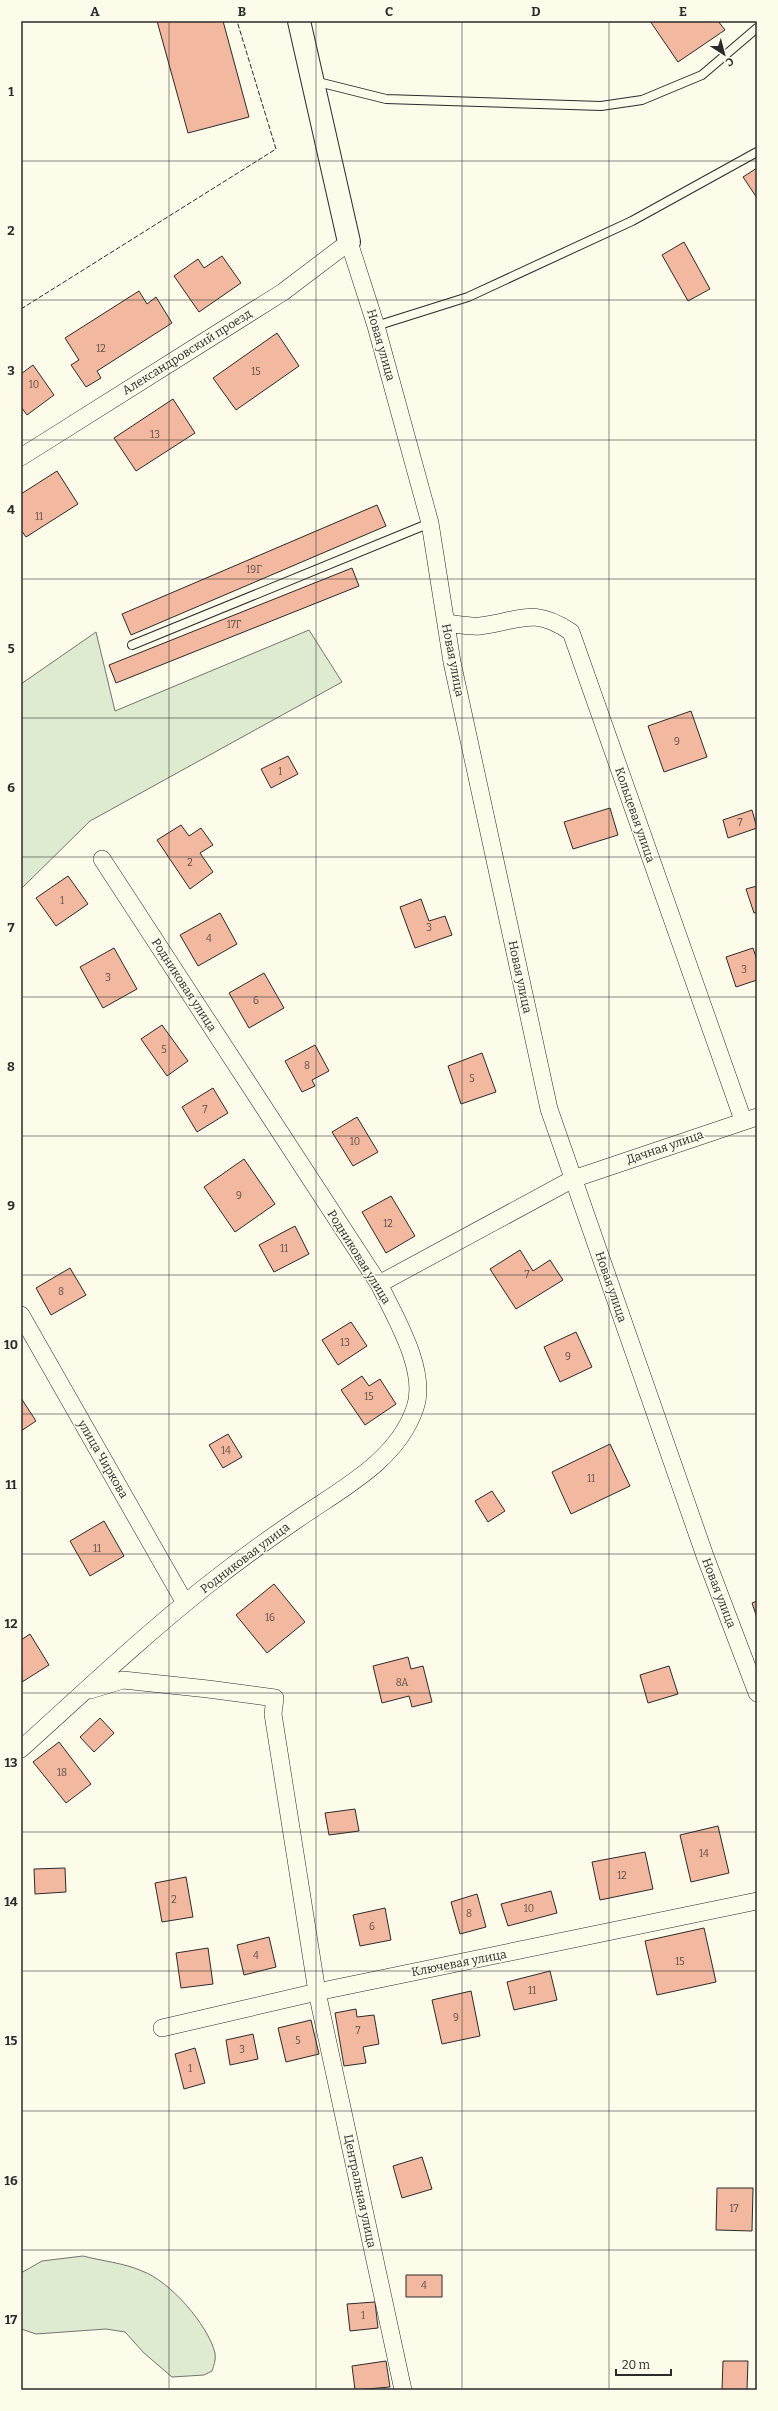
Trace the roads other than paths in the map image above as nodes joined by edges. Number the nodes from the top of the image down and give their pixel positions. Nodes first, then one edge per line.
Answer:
1 (299, 21) edge
2 (757, 28) edge
3 (312, 80) junction
4 (757, 152) edge
5 (349, 242) junction
6 (376, 326) junction
7 (21, 457) edge
8 (430, 522) junction
9 (446, 623) junction
10 (132, 645) dead end
11 (102, 859) dead end
12 (750, 1119) edge
13 (573, 1179) junction
14 (379, 1284) junction
15 (21, 1314) edge
16 (185, 1603) junction
17 (85, 1692) junction
18 (757, 1693) edge
19 (21, 1749) edge
20 (757, 1901) edge
21 (317, 1992) junction
22 (162, 2028) dead end
23 (402, 2390) edge

1 - 3 street
2 - 3 lane
3 - 5 street
4 - 6 lane
5 - 6 street, Новая улица
5 - 7 street, Александровский проезд
6 - 8 street, Новая улица
8 - 9 street, Новая улица
8 - 10 lane
9 - 12 street, Кольцевая улица
9 - 13 street, Новая улица
11 - 14 street, Родниковая улица
12 - 13 street, Дачная улица
13 - 14 street, Дачная улица
13 - 18 street, Новая улица
14 - 16 street, Родниковая улица
15 - 16 street, улица Чиркова
16 - 17 street, Родниковая улица
17 - 19 street, Родниковая улица
17 - 21 street, Центральная улица
20 - 21 street, Ключевая улица
21 - 22 street, Ключевая улица
21 - 23 street, Центральная улица

